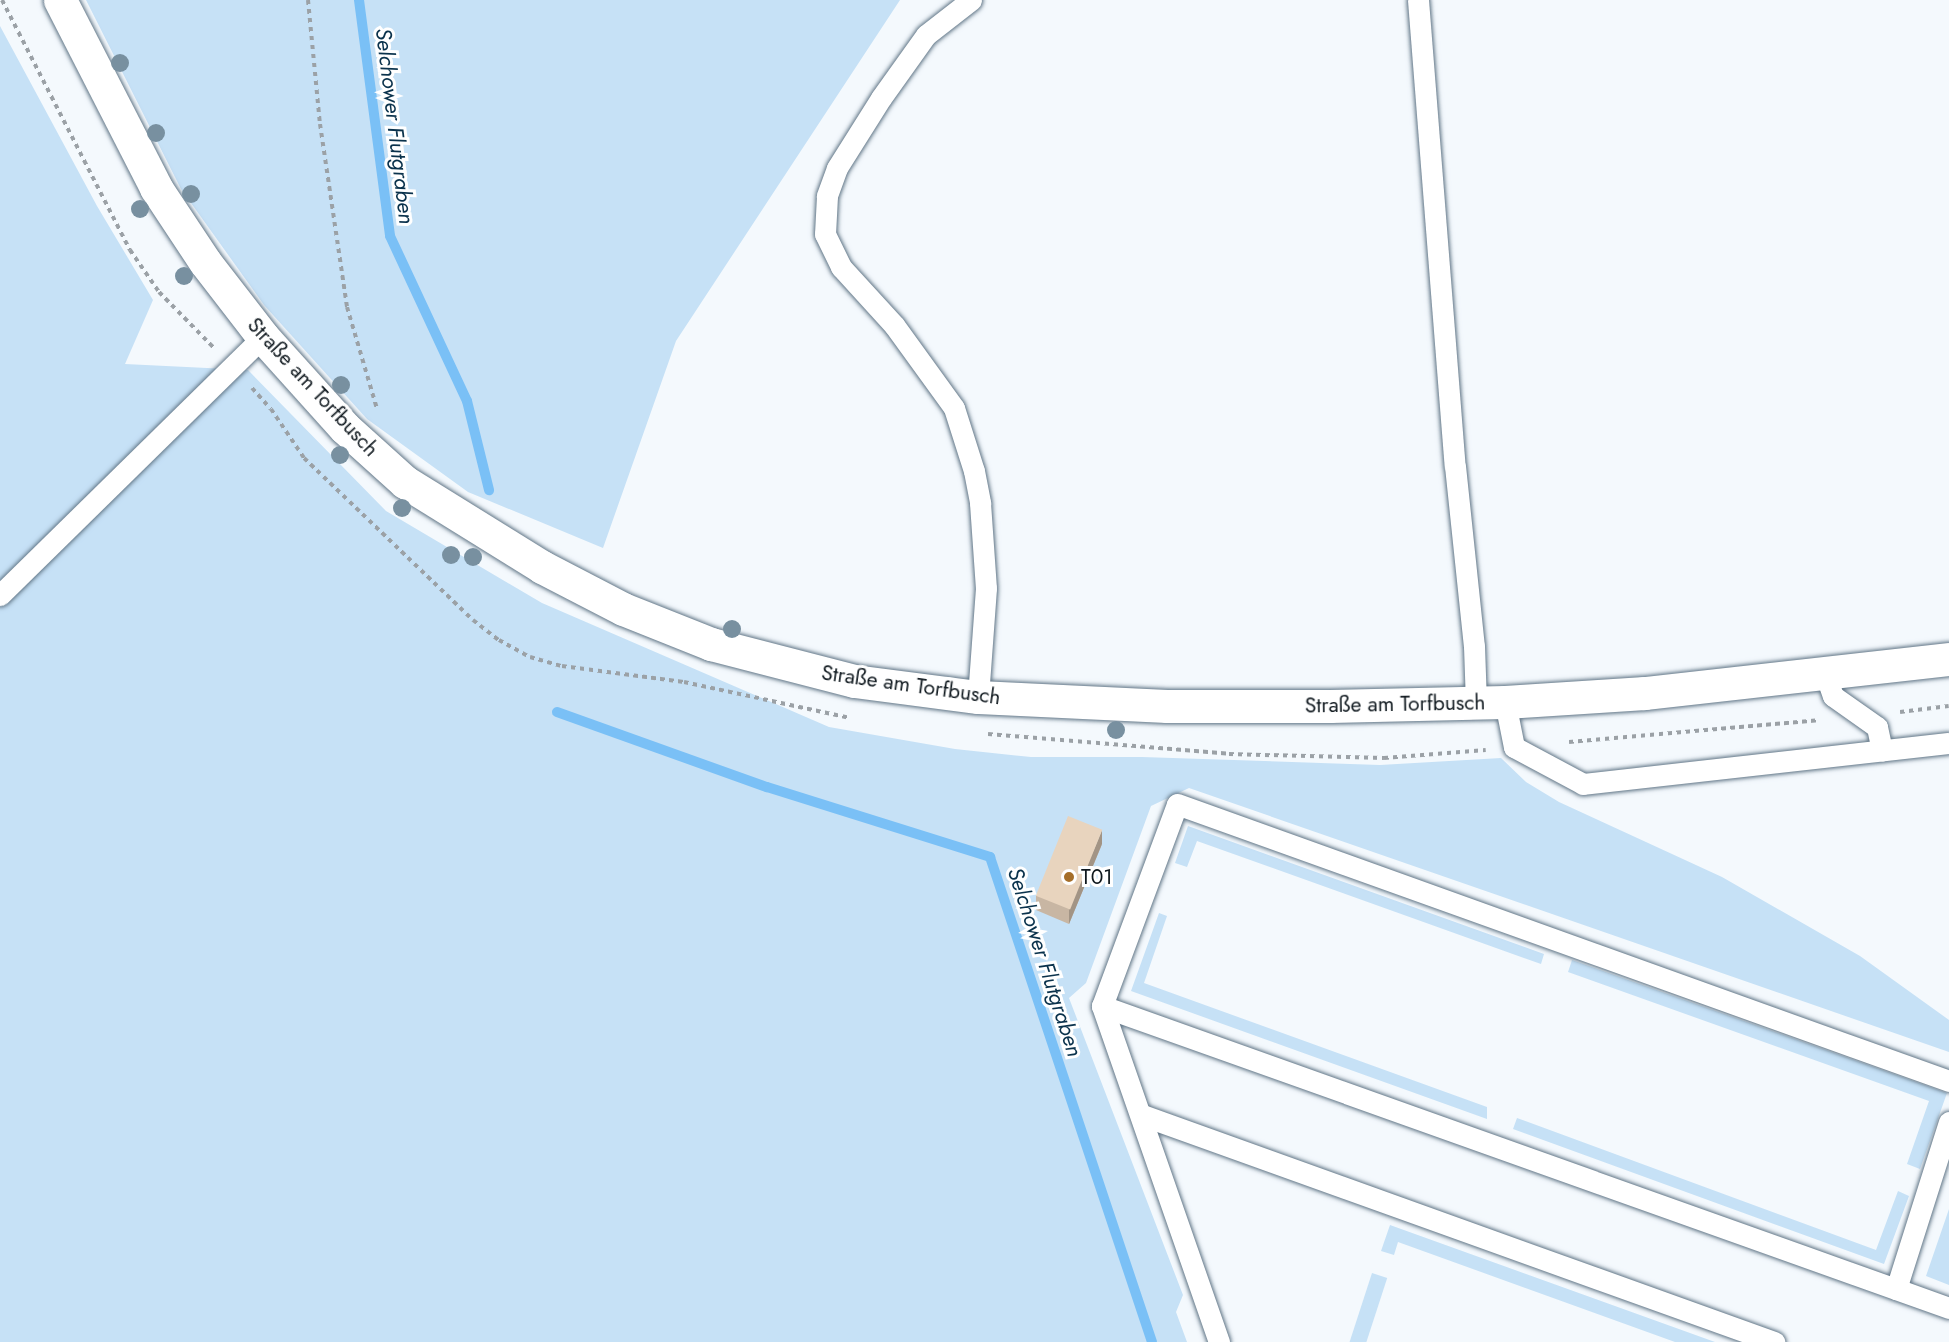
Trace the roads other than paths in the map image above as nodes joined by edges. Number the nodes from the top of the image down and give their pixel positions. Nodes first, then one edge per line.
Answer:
1 (60, 0) edge
2 (971, 0) edge
3 (1418, 0) edge
4 (263, 337) junction
5 (0, 595) edge
6 (1949, 659) edge
7 (1825, 673) junction
8 (978, 697) junction
9 (1490, 702) junction
10 (1949, 743) edge
11 (1882, 750) junction
12 (1102, 1006) junction
13 (1949, 1081) edge
14 (1142, 1115) junction
15 (1949, 1122) edge
16 (1896, 1289) junction
17 (1949, 1308) edge
18 (1219, 1342) edge
19 (1774, 1342) edge

1 - 4 street, Straße am Torfbusch
2 - 8 lane
3 - 9 lane
4 - 5 lane
4 - 8 street, Straße am Torfbusch
6 - 7 street, Straße am Torfbusch
7 - 9 street, Straße am Torfbusch
7 - 11 lane
8 - 9 street, Straße am Torfbusch
9 - 11 lane
10 - 11 lane
12 - 13 lane
12 - 14 lane
12 - 16 lane
14 - 18 lane
14 - 19 lane
15 - 16 lane
16 - 17 lane

